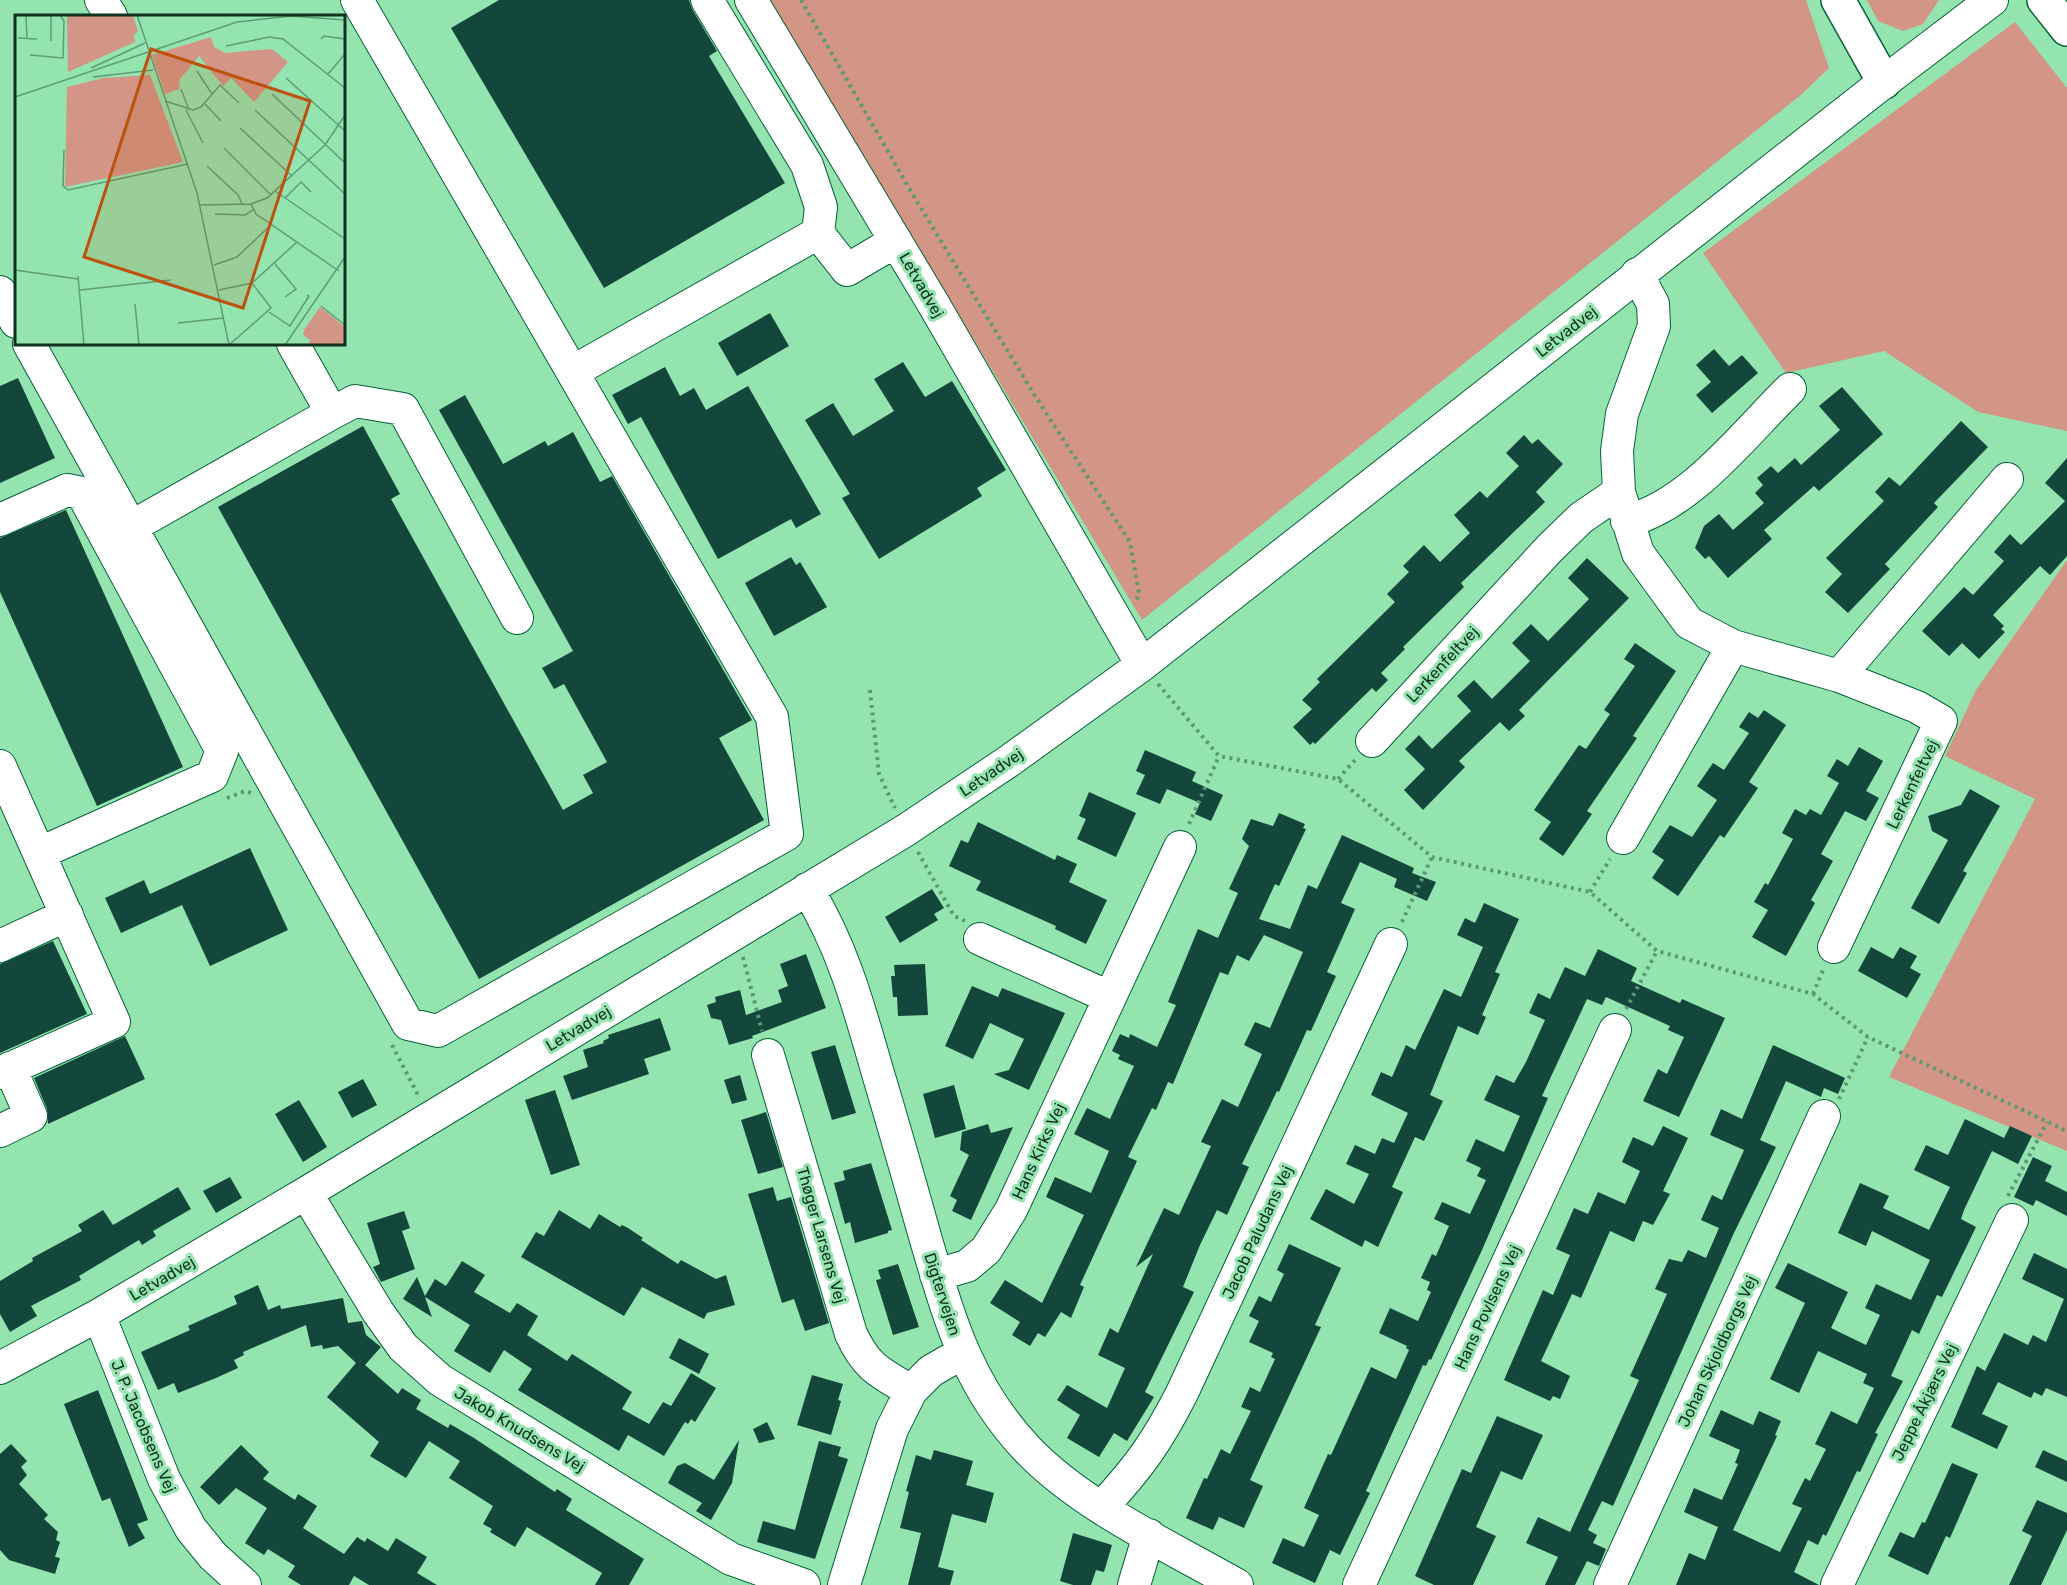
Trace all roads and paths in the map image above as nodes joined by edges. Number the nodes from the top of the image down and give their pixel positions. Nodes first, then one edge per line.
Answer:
1 (101, 0) edge
2 (357, 0) edge
3 (707, 0) edge
4 (752, 0) edge
5 (801, 0) edge
6 (1838, 0) edge
7 (1992, 0) edge
8 (2044, 0) edge
9 (110, 15) edge
10 (2067, 29) edge
11 (1884, 82) junction
12 (818, 232) junction
13 (896, 241) junction
14 (1638, 274) junction
15 (0, 292) edge
16 (15, 320) edge
17 (30, 345) edge
18 (294, 345) edge
19 (573, 371) junction
20 (1790, 389) dead end
21 (332, 413) junction
22 (2007, 479) dead end
23 (1619, 492) junction
24 (0, 520) edge
25 (1627, 521) junction
26 (131, 527) junction
27 (517, 618) dead end
28 (1122, 632) junction
29 (1733, 646) junction
30 (1142, 665) junction
31 (1839, 676) junction
32 (1372, 741) dead end
33 (1219, 756) junction
34 (0, 766) edge
35 (258, 798) dead end
36 (216, 803) dead end
37 (8, 805) edge
38 (1623, 838) joint
39 (1180, 847) joint
40 (40, 853) junction
41 (1432, 857) junction
42 (807, 889) junction
43 (1590, 892) junction
44 (67, 915) junction
45 (732, 934) junction
46 (980, 939) dead end
47 (1391, 944) joint
48 (0, 946) edge
49 (1833, 947) dead end
50 (1657, 951) junction
51 (109, 956) dead end
52 (1109, 997) junction
53 (1615, 1029) joint
54 (1868, 1037) junction
55 (391, 1045) dead end
56 (768, 1055) joint
57 (5, 1070) edge
58 (1824, 1116) joint
59 (431, 1117) junction
60 (2047, 1122) junction
61 (0, 1131) edge
62 (2067, 1131) edge
63 (306, 1193) junction
64 (2012, 1220) joint
65 (936, 1275) junction
66 (99, 1315) junction
67 (962, 1353) junction
68 (0, 1368) edge
69 (911, 1390) junction
70 (1102, 1506) junction
71 (1149, 1535) junction
72 (245, 1585) edge
73 (804, 1585) edge
74 (844, 1585) edge
75 (1134, 1585) edge
76 (1237, 1585) edge
77 (1359, 1585) edge
78 (1610, 1585) edge
79 (1837, 1585) edge

1 - 9 street
2 - 19 street
3 - 12 street
4 - 13 street, Letvadvej
5 - 28 path
6 - 11 highway
7 - 11 street, Letvadvej
8 - 10 highway
11 - 14 street, Letvadvej
12 - 13 street
12 - 19 street
13 - 28 street, Letvadvej
14 - 23 street, Lerkenfeltvej
14 - 30 street, Letvadvej
15 - 16 street
17 - 26 street
18 - 21 street
19 - 26 street
20 - 25 street
21 - 26 street
21 - 27 street
22 - 31 street
23 - 25 street, Lerkenfeltvej
23 - 32 street, Lerkenfeltvej
24 - 40 street
25 - 29 street, Lerkenfeltvej
28 - 30 street, Letvadvej
29 - 31 street, Lerkenfeltvej
29 - 38 street
30 - 33 path
30 - 42 street, Letvadvej
31 - 49 street, Lerkenfeltvej
33 - 39 path
33 - 41 path
34 - 37 street
35 - 36 path
37 - 40 street
38 - 43 path
39 - 52 street, Hans Kirks Vej
40 - 44 street
40 - 51 street
41 - 43 path
41 - 47 path
42 - 45 street, Letvadvej
42 - 65 street, Digtervejen
43 - 50 path
44 - 48 street
44 - 57 street
45 - 56 path
45 - 59 street, Letvadvej
46 - 52 street
47 - 70 street, Jacob Paludans Vej
50 - 53 path
50 - 54 path
52 - 65 street, Hans Kirks Vej
53 - 77 street, Hans Povlsens Vej
54 - 58 path
54 - 60 path
55 - 59 path
56 - 69 street, Thøger Larsens Vej
57 - 61 street
58 - 78 street, Johan Skjoldborgs Vej
59 - 63 street, Letvadvej
60 - 62 path
60 - 64 path
63 - 66 street, Letvadvej
63 - 73 street, Jakob Knudsens Vej
64 - 79 street, Jeppe Åkjærs Vej
65 - 67 street, Digtervejen
66 - 68 street, Letvadvej
66 - 72 street, J. P. Jacobsens Vej
67 - 69 street
67 - 70 street, Digtervejen
69 - 74 street
70 - 71 street, Digtervejen
71 - 75 street
71 - 76 street, Digtervejen

